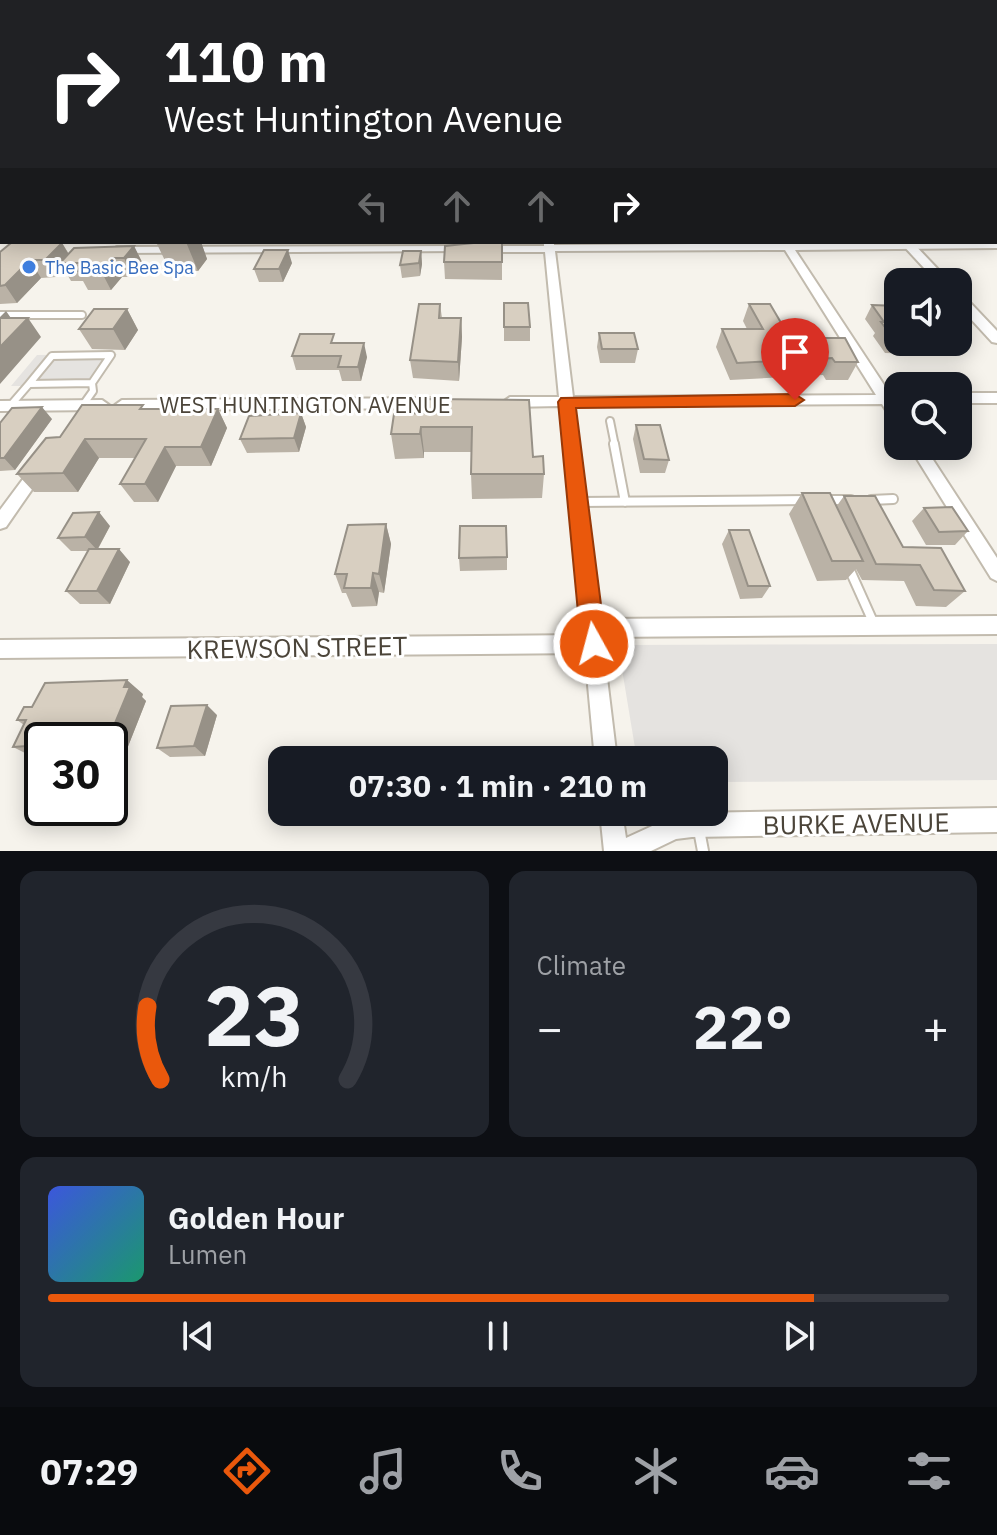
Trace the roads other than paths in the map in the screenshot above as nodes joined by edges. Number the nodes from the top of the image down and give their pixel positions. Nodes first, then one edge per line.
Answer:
1 (786, 244) edge
2 (908, 244) edge
3 (549, 245) edge
4 (997, 245) edge
5 (107, 250) edge
6 (931, 268) edge
7 (972, 312) edge
8 (0, 315) edge
9 (82, 315) dead end
10 (997, 339) edge
11 (92, 383) junction
12 (29, 384) junction
13 (884, 387) edge
14 (972, 398) edge
15 (997, 398) edge
16 (884, 399) edge
17 (502, 402) edge
18 (567, 402) junction
19 (456, 403) edge
20 (83, 405) junction
21 (5, 406) edge
22 (610, 421) dead end
23 (69, 425) edge
24 (925, 460) edge
25 (43, 462) edge
26 (893, 499) dead end
27 (625, 502) junction
28 (577, 503) junction
29 (0, 522) edge
30 (842, 553) edge
31 (997, 573) edge
32 (997, 625) edge
33 (875, 626) junction
34 (593, 636) junction
35 (0, 649) edge
36 (605, 746) edge
37 (997, 820) edge
38 (728, 824) edge
39 (613, 826) edge
40 (690, 826) edge
41 (698, 826) edge
42 (616, 851) edge
43 (625, 851) edge
44 (703, 851) edge

1 - 2 street
1 - 3 street
1 - 13 street
2 - 4 street
2 - 6 street
3 - 5 street
3 - 18 street
7 - 10 street
8 - 9 lane
11 - 12 lane
11 - 12 lane
11 - 20 lane
12 - 21 lane
14 - 15 street
16 - 18 street
17 - 18 street
18 - 28 street
19 - 20 street, WEST HUNTINGTON AVENUE
20 - 21 street, WEST HUNTINGTON AVENUE
20 - 23 street
22 - 27 lane
24 - 31 street
25 - 29 street
26 - 27 lane
27 - 28 lane
28 - 34 street
30 - 33 lane
32 - 33 street, KREWSON STREET
33 - 34 street, KREWSON STREET
34 - 35 street, KREWSON STREET
34 - 36 street
37 - 38 street, BURKE AVENUE
39 - 42 street
40 - 43 street, BURKE AVENUE
41 - 44 lane

